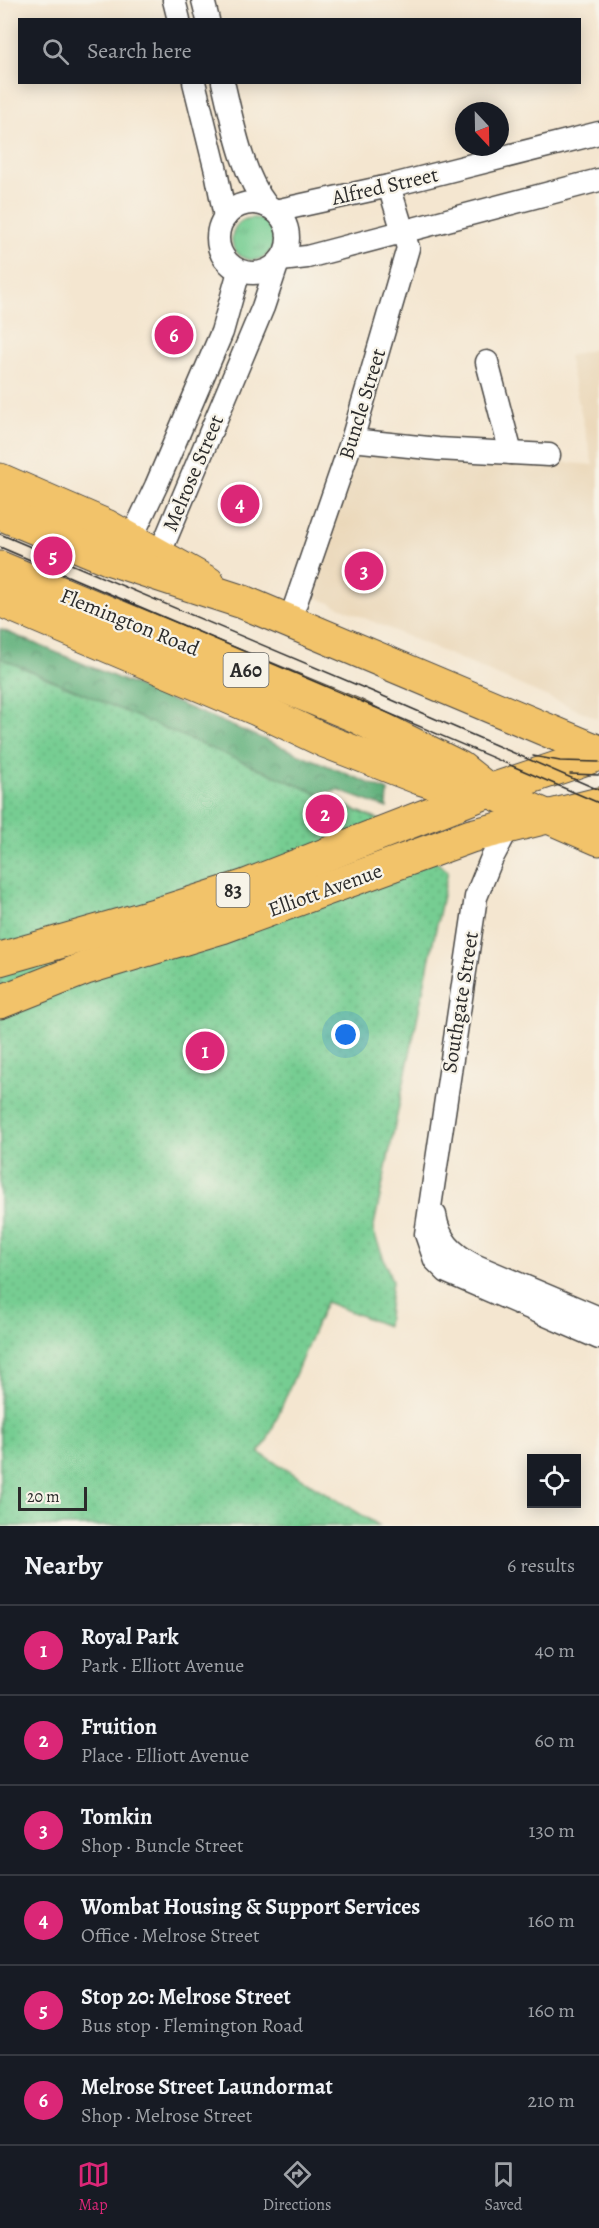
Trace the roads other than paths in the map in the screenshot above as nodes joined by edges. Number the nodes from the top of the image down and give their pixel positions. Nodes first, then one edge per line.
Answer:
1 (174, 0) edge
2 (203, 0) edge
3 (178, 18) edge
4 (208, 18) edge
5 (195, 84) edge
6 (224, 84) edge
7 (232, 118) junction
8 (205, 125) junction
9 (599, 133) edge
10 (599, 180) edge
11 (389, 186) junction
12 (271, 208) junction
13 (225, 217) junction
14 (404, 232) junction
15 (279, 262) junction
16 (239, 271) junction
17 (487, 362) dead end
18 (202, 379) junction
19 (227, 392) junction
20 (352, 440) junction
21 (511, 453) junction
22 (549, 455) dead end
23 (0, 480) edge
24 (0, 513) edge
25 (131, 539) junction
26 (159, 555) junction
27 (0, 568) edge
28 (0, 600) edge
29 (243, 602) junction
30 (290, 620) junction
31 (599, 753) edge
32 (486, 789) junction
33 (599, 804) edge
34 (548, 816) junction
35 (509, 826) junction
36 (599, 839) edge
37 (0, 959) edge
38 (0, 1002) edge
39 (433, 1235) junction
40 (599, 1318) edge
41 (599, 1338) edge

1 - 3 street
2 - 4 street
5 - 8 street
6 - 7 street
7 - 8 street
7 - 12 street
8 - 13 street
9 - 11 street, Alfred Street
10 - 14 street
11 - 12 street, Alfred Street
11 - 14 street, Buncle Street
12 - 13 street
12 - 15 street
13 - 16 street
14 - 15 street
14 - 20 street, Buncle Street
15 - 16 street
15 - 19 street, Melrose Street
16 - 18 street, Melrose Street
17 - 21 street
18 - 19 street, Melrose Street
18 - 25 street, Melrose Street
19 - 26 street, Melrose Street
20 - 21 street
20 - 30 street, Buncle Street
21 - 22 street
23 - 25 main road
24 - 29 main road
25 - 26 main road
26 - 29 main road
27 - 32 main road, Flemington Road / A60
28 - 32 main road, Flemington Road / A60
29 - 30 main road
30 - 31 main road
31 - 32 main road, 83
32 - 34 main road, Flemington Road / A60
32 - 37 main road, Elliott Avenue / 83
33 - 34 main road, 83
34 - 35 main road, Elliott Avenue / 83
34 - 36 main road, Flemington Road / A60
35 - 38 main road, Elliott Avenue / 83
35 - 39 street, Southgate Street
39 - 40 street
39 - 41 street

